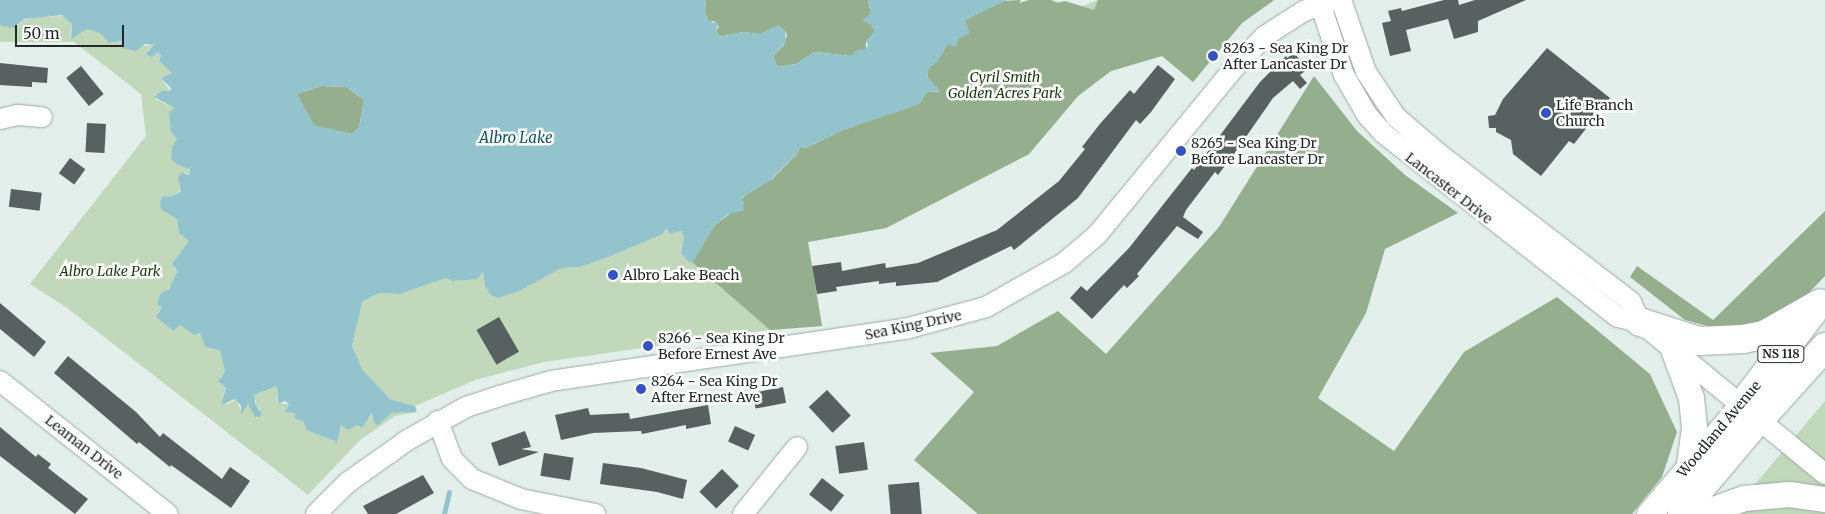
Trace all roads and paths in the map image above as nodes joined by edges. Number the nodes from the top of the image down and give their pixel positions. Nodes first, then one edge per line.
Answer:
1 (1341, 0) edge
2 (1325, 2) edge
3 (42, 117) dead end
4 (0, 119) edge
5 (1822, 300) edge
6 (1640, 322) junction
7 (1825, 347) edge
8 (1673, 349) junction
9 (0, 381) edge
10 (1751, 412) junction
11 (438, 421) junction
12 (797, 447) dead end
13 (1689, 464) junction
14 (1825, 474) edge
15 (1825, 499) edge
16 (168, 514) edge
17 (316, 514) edge
18 (595, 514) edge
19 (743, 514) edge
20 (1649, 514) edge
21 (1680, 514) edge
22 (1698, 514) edge

1 - 6 street, Lancaster Drive
2 - 6 street, Lancaster Drive
2 - 11 street, Sea King Drive
3 - 4 street
5 - 6 highway
5 - 10 highway, Woodland Avenue / NS 118
6 - 8 street, Lancaster Drive
7 - 10 highway, Woodland Avenue / NS 118
8 - 10 street, Lancaster Drive
8 - 13 main road
9 - 16 street, Leaman Drive
10 - 13 main road, Woodland Avenue / NS 118
10 - 14 street, Lancaster Drive
10 - 21 main road, Woodland Avenue / NS 118
11 - 17 street, Sea King Drive
11 - 18 street
12 - 19 street
13 - 20 main road, Woodland Avenue / NS 118
15 - 22 main road

